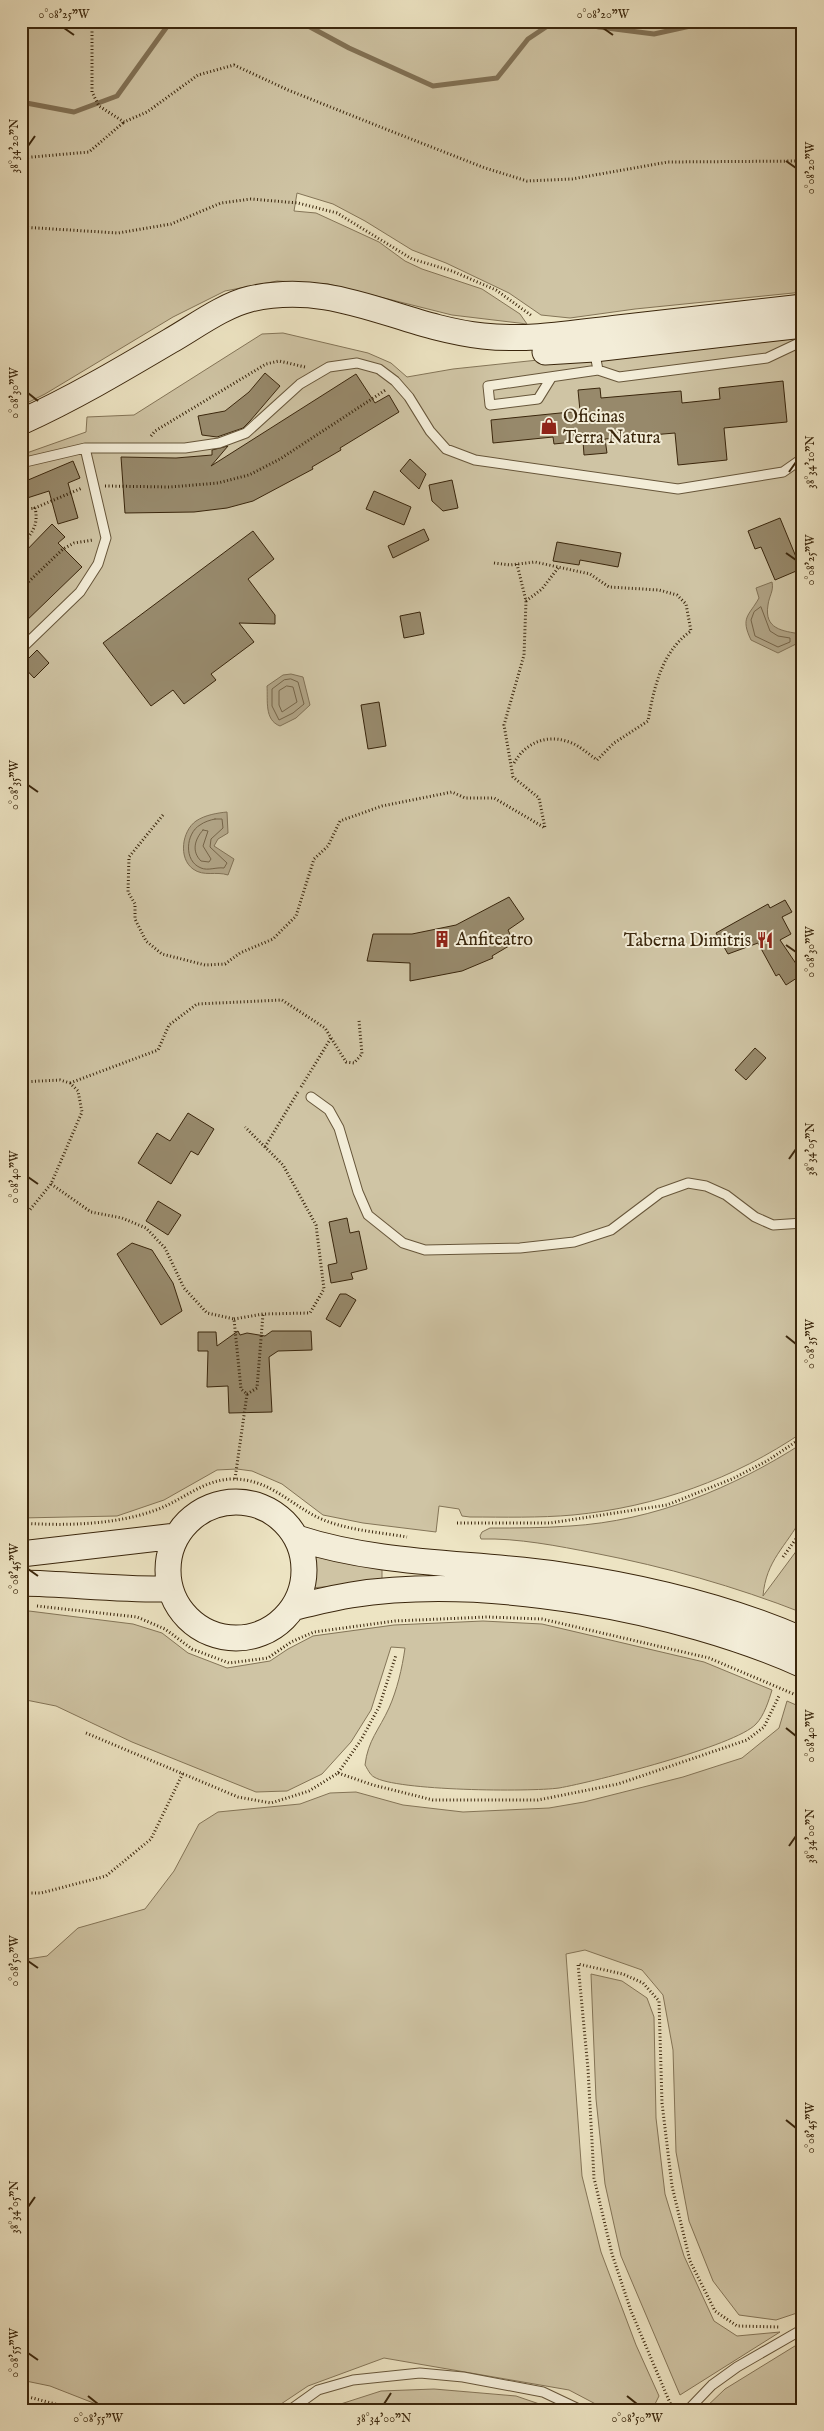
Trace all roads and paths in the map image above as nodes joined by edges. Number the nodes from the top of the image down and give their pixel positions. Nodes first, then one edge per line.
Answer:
1 (92, 21) edge
2 (124, 122) junction
3 (21, 158) edge
4 (803, 161) edge
5 (21, 227) edge
6 (803, 307) edge
7 (803, 325) edge
8 (544, 336) junction
9 (803, 341) edge
10 (596, 360) junction
11 (319, 373) junction
12 (550, 378) junction
13 (395, 380) junction
14 (32, 417) edge
15 (142, 447) junction
16 (85, 448) junction
17 (803, 458) edge
18 (21, 463) edge
19 (92, 484) junction
20 (35, 508) junction
21 (21, 510) edge
22 (106, 538) junction
23 (21, 546) edge
24 (494, 563) dead end
25 (516, 564) junction
26 (558, 568) junction
27 (21, 590) edge
28 (526, 601) junction
29 (21, 649) edge
30 (513, 765) junction
31 (163, 815) dead end
32 (359, 1021) dead end
33 (331, 1038) junction
34 (310, 1073) dead end
35 (21, 1082) edge
36 (70, 1084) junction
37 (311, 1097) dead end
38 (291, 1104) dead end
39 (245, 1127) dead end
40 (265, 1147) junction
41 (51, 1184) junction
42 (21, 1214) edge
43 (803, 1223) edge
44 (263, 1314) junction
45 (234, 1319) junction
46 (247, 1394) junction
47 (803, 1437) edge
48 (235, 1479) dead end
49 (457, 1523) dead end
50 (803, 1529) edge
51 (176, 1536) junction
52 (297, 1538) junction
53 (21, 1554) edge
54 (783, 1557) dead end
55 (21, 1583) edge
56 (170, 1589) junction
57 (31, 1606) dead end
58 (295, 1607) junction
59 (803, 1640) edge
60 (396, 1654) dead end
61 (803, 1665) edge
62 (779, 1696) dead end
63 (803, 1698) edge
64 (86, 1733) dead end
65 (183, 1773) junction
66 (338, 1773) junction
67 (21, 1893) edge
68 (786, 2326) dead end
69 (803, 2328) edge
70 (21, 2395) edge
71 (78, 2410) edge
72 (290, 2410) edge
73 (581, 2410) edge
74 (673, 2410) edge
75 (688, 2410) edge

1 - 2 path
2 - 3 path
2 - 4 path
5 - 8 path
6 - 8 main road
7 - 10 main road
8 - 14 main road
9 - 10 lane
10 - 12 lane
10 - 14 main road
11 - 13 lane
11 - 15 lane
11 - 15 path
12 - 12 lane
13 - 17 lane
13 - 19 path
15 - 16 lane
16 - 18 lane
16 - 19 lane
19 - 20 path
19 - 22 lane
20 - 21 path
20 - 23 path
22 - 27 path
22 - 29 lane
24 - 25 path
25 - 26 path
25 - 28 path
26 - 28 path
26 - 30 path
28 - 30 path
30 - 31 path
32 - 33 path
33 - 34 path
33 - 36 path
35 - 36 path
36 - 41 path
37 - 43 lane
38 - 40 path
39 - 40 path
40 - 44 path
41 - 42 path
41 - 45 path
44 - 45 path
44 - 46 path
45 - 46 path
46 - 48 path
47 - 49 path
50 - 54 path
51 - 52 main road
51 - 53 main road
51 - 56 main road
52 - 58 main road
52 - 59 main road
55 - 56 main road
56 - 58 main road
57 - 63 path
58 - 61 main road
60 - 66 path
62 - 66 path
64 - 65 path
65 - 66 path
65 - 67 path
68 - 74 path
69 - 75 lane
70 - 71 path
72 - 73 lane

